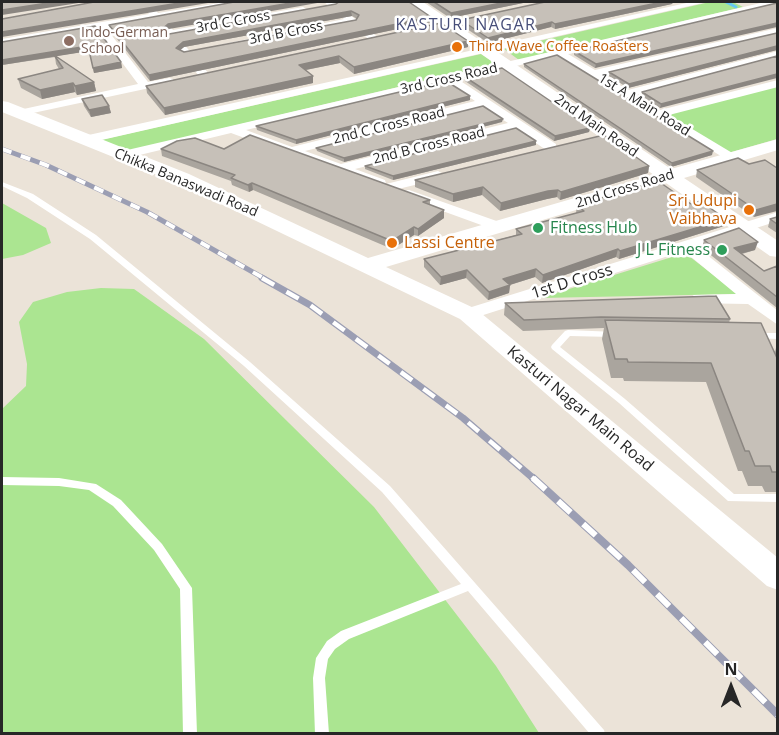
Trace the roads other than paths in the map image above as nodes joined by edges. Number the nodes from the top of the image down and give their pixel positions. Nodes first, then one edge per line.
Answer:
1 (144, 2) edge
2 (240, 2) edge
3 (414, 2) edge
4 (702, 2) edge
5 (738, 2) edge
6 (775, 2) edge
7 (328, 5) edge
8 (750, 8) junction
9 (310, 9) edge
10 (155, 16) junction
11 (771, 20) edge
12 (352, 21) junction
13 (453, 23) junction
14 (99, 25) junction
15 (426, 28) edge
16 (777, 31) edge
17 (169, 34) junction
18 (375, 39) edge
19 (2, 42) edge
20 (196, 50) junction
21 (486, 50) junction
22 (559, 53) junction
23 (777, 54) edge
24 (507, 65) junction
25 (594, 74) junction
26 (450, 79) junction
27 (777, 83) edge
28 (145, 86) junction
29 (626, 94) junction
30 (483, 103) junction
31 (2, 106) edge
32 (23, 114) junction
33 (658, 114) junction
34 (516, 125) junction
35 (232, 130) junction
36 (608, 134) junction
37 (84, 140) junction
38 (585, 140) edge
39 (777, 144) edge
40 (295, 150) junction
41 (528, 153) edge
42 (123, 155) junction
43 (729, 157) junction
44 (343, 168) junction
45 (447, 173) edge
46 (667, 175) junction
47 (2, 184) edge
48 (390, 187) junction
49 (777, 216) edge
50 (500, 227) junction
51 (743, 227) junction
52 (687, 246) junction
53 (777, 251) edge
54 (368, 265) junction
55 (752, 299) junction
56 (683, 300) edge
57 (555, 303) edge
58 (497, 305) junction
59 (468, 314) junction
60 (777, 320) edge
61 (628, 334) edge
62 (747, 336) edge
63 (759, 336) junction
64 (777, 336) edge
65 (764, 346) edge
66 (2, 481) edge
67 (777, 498) edge
68 (777, 577) edge
69 (470, 585) junction
70 (190, 734) edge
71 (322, 734) edge
72 (599, 734) edge

1 - 10 street
2 - 10 street
3 - 13 main road, 2nd Main Road
4 - 21 street, 3rd Cross Road
5 - 8 street
6 - 8 street, 3rd Cross Road
7 - 12 street
8 - 11 street
8 - 22 street, 3rd Cross Road
9 - 17 street, 3rd C Cross
10 - 14 street
10 - 17 street
12 - 18 street
12 - 20 street, 3rd B Cross
13 - 15 street
13 - 21 main road, 2nd Main Road
14 - 19 street
14 - 28 street
16 - 25 street
17 - 20 street
20 - 28 street
21 - 24 main road, 2nd Main Road
21 - 37 street, 3rd Cross Road
22 - 24 street, 3rd Cross Road
22 - 25 street, 1st A Main Road
23 - 29 street
24 - 26 street, 3rd Cross Road
24 - 36 main road, 2nd Main Road
25 - 29 street, 1st A Main Road
26 - 30 street
26 - 35 street, 3rd Cross Road
27 - 33 street
28 - 32 street
29 - 33 street, 1st A Main Road
30 - 34 street
30 - 40 street, 2nd C Cross Road
31 - 32 main road, Chikka Banaswadi Road
32 - 37 main road, Chikka Banaswadi Road
33 - 43 street, 1st A Main Road
34 - 41 street
34 - 44 street, 2nd B Cross Road
35 - 40 street
35 - 42 street, 3rd Cross Road
36 - 38 street
36 - 46 main road, 2nd Main Road
37 - 42 main road, Chikka Banaswadi Road
39 - 43 main road, 2nd Cross Road
40 - 44 street
42 - 54 main road, Chikka Banaswadi Road
43 - 46 main road, 2nd Cross Road
44 - 48 street
45 - 48 street
46 - 50 main road, 2nd Cross Road
46 - 51 main road, 2nd Main Road
47 - 69 lane
48 - 50 street
49 - 51 street, 1st D Cross
50 - 54 main road, 2nd Cross Road
51 - 52 street, 1st D Cross
51 - 53 main road, 2nd Main Road
52 - 55 street
52 - 58 street, 1st D Cross
54 - 59 main road, Kasturi Nagar Main Road
55 - 56 street
55 - 60 street
57 - 58 street
58 - 59 street, 1st D Cross
59 - 68 main road, Kasturi Nagar Main Road
61 - 67 lane
62 - 63 lane
63 - 64 lane
63 - 65 lane
66 - 70 lane
69 - 71 lane
69 - 72 lane

